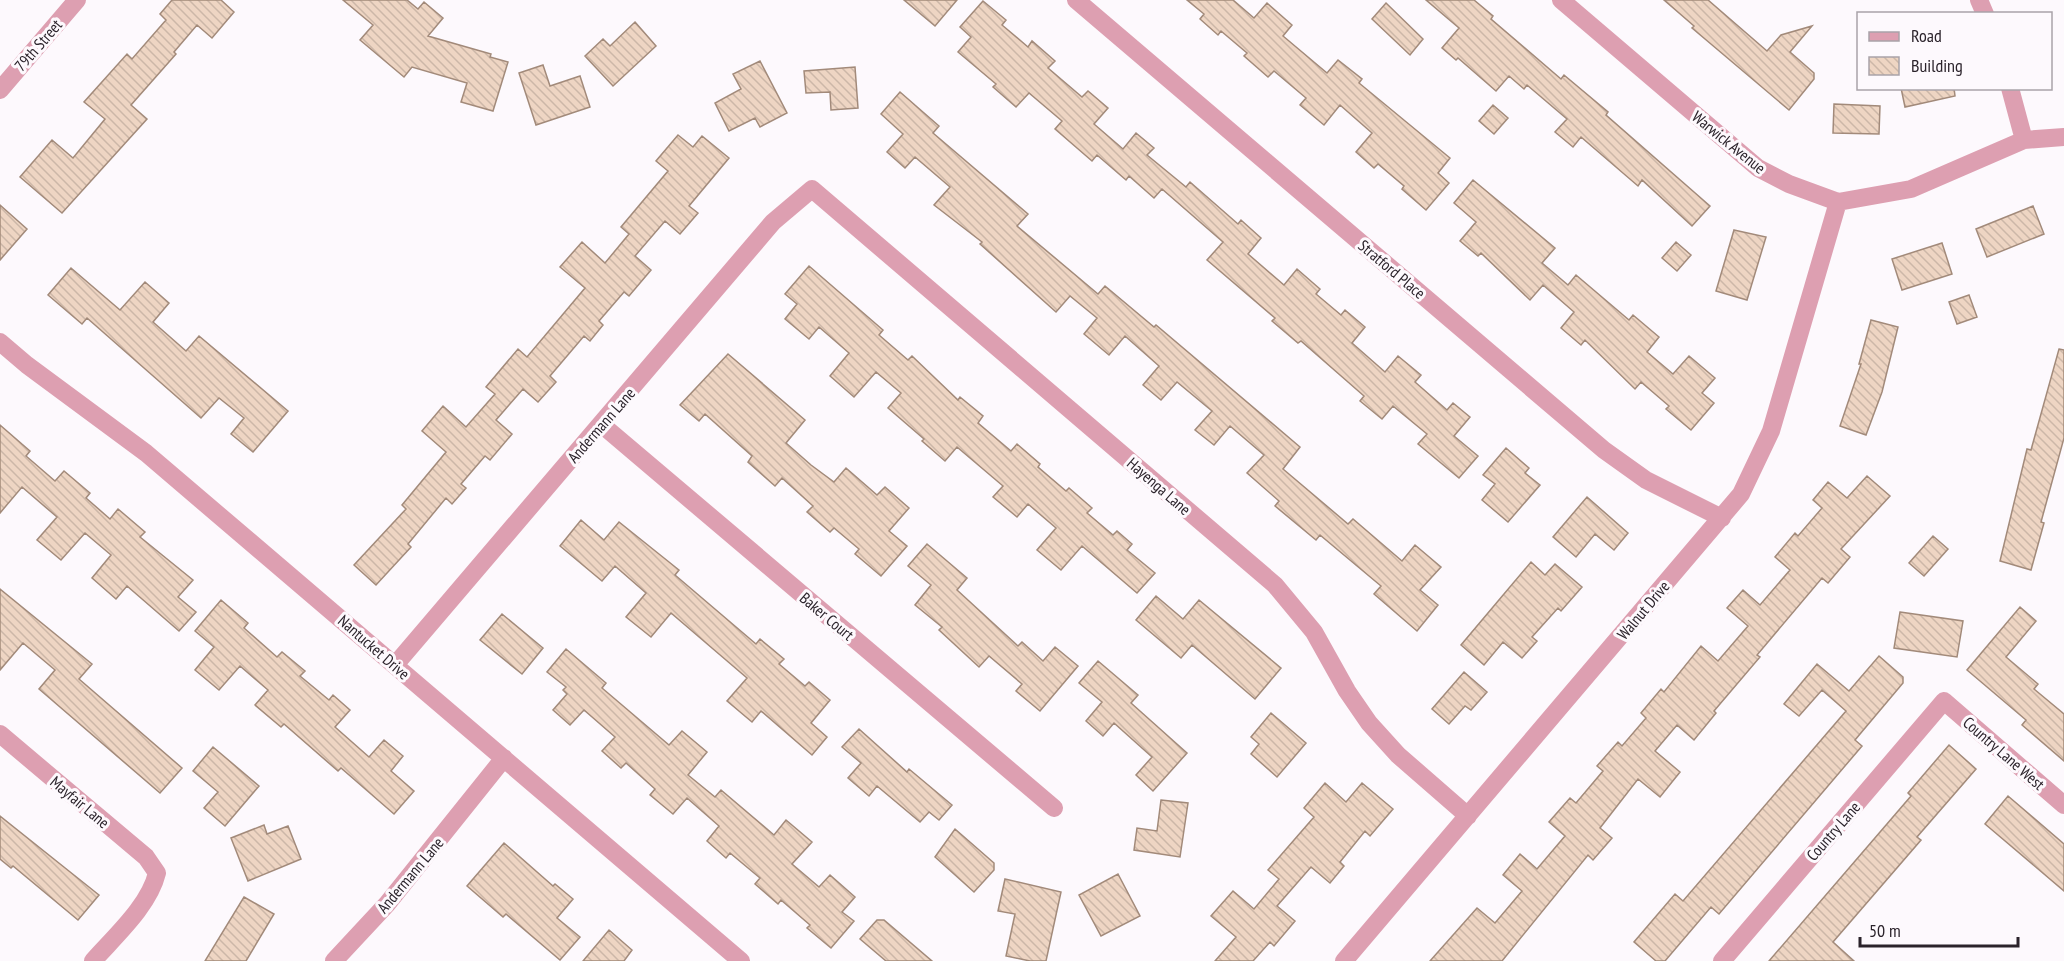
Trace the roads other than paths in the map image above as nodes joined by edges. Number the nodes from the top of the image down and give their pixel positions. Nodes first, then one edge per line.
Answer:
1 (77, 0) edge
2 (1076, 0) edge
3 (1561, 0) edge
4 (0, 90) edge
5 (2011, 90) edge
6 (2064, 137) edge
7 (2024, 140) junction
8 (812, 189) joint
9 (1838, 202) junction
10 (0, 342) edge
11 (601, 424) junction
12 (1722, 518) junction
13 (395, 665) junction
14 (1944, 701) joint
15 (0, 734) edge
16 (504, 758) junction
17 (2064, 805) edge
18 (1054, 808) dead end
19 (1468, 816) junction
20 (93, 961) edge
21 (334, 961) edge
22 (741, 961) edge
23 (1344, 961) edge
24 (1722, 961) edge

1 - 4 street, 79th Street
2 - 12 street, Stratford Place
3 - 9 street, Warwick Avenue
5 - 7 street
6 - 7 street
7 - 9 street
8 - 11 street, Andermann Lane
8 - 19 street, Hayenga Lane
9 - 12 street, Walnut Drive
10 - 13 street, Nantucket Drive
11 - 13 street, Andermann Lane
11 - 18 street, Baker Court
12 - 19 street, Walnut Drive
13 - 16 street, Nantucket Drive
14 - 17 street, Country Lane West
14 - 24 street, Country Lane
15 - 20 street, Mayfair Lane
16 - 21 street, Andermann Lane
16 - 22 street, Nantucket Drive
19 - 23 street, Walnut Drive

